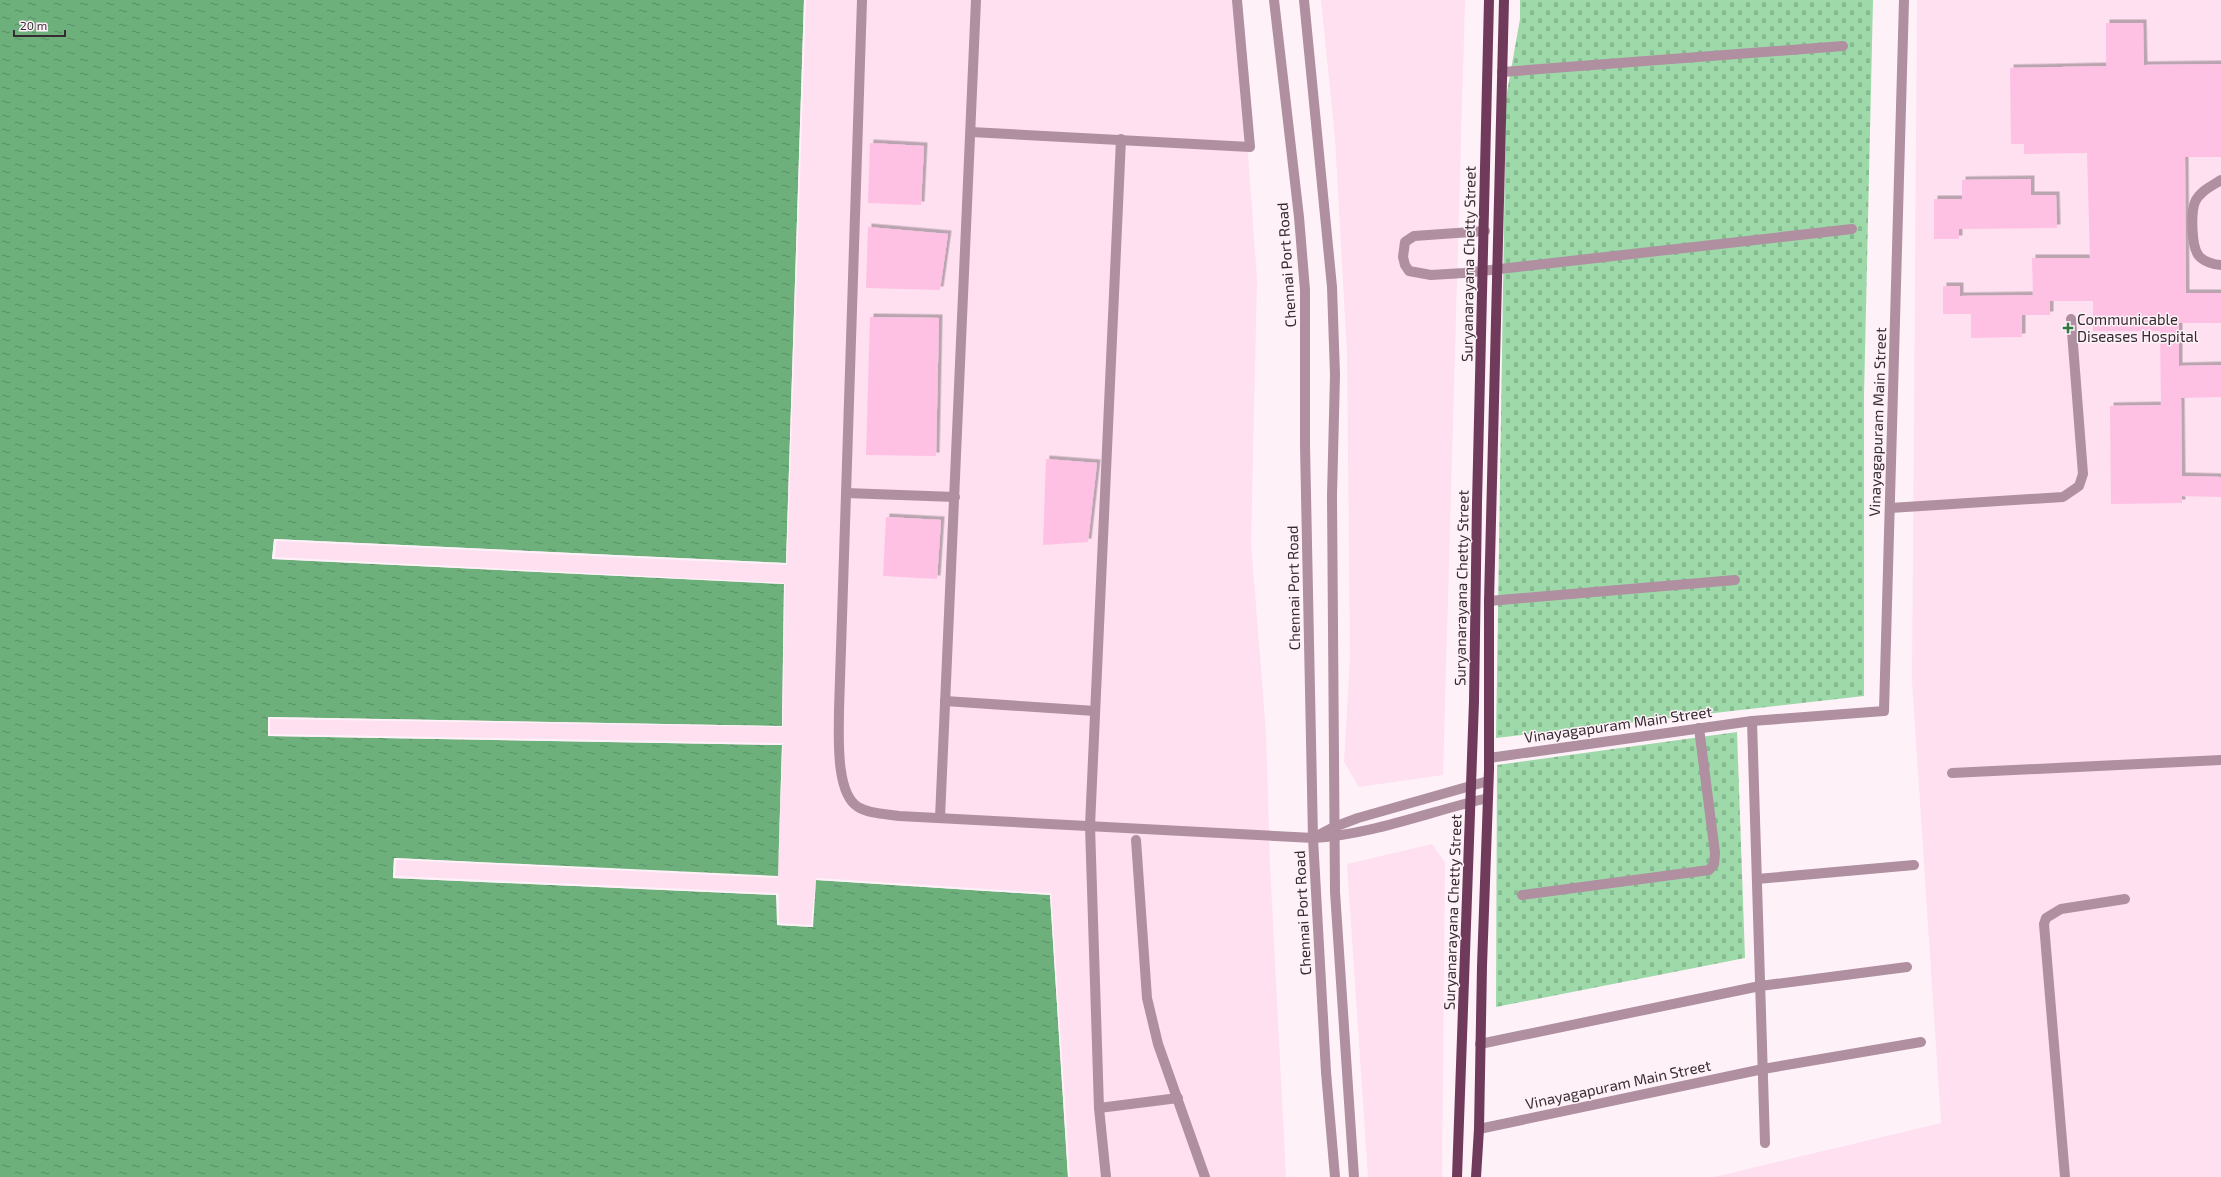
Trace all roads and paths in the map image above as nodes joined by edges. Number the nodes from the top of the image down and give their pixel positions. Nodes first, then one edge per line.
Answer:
1 (862, 0) edge
2 (976, 0) edge
3 (1237, 0) edge
4 (1274, 0) edge
5 (1304, 0) edge
6 (1490, 0) edge
7 (1504, 0) edge
8 (1904, 0) edge
9 (1843, 46) dead end
10 (1502, 72) junction
11 (971, 132) junction
12 (1121, 140) junction
13 (2221, 180) edge
14 (1852, 229) dead end
15 (1485, 231) junction
16 (2221, 265) edge
17 (1497, 270) junction
18 (1484, 271) junction
19 (2071, 319) dead end
20 (846, 493) junction
21 (955, 497) junction
22 (1890, 508) junction
23 (1736, 580) dead end
24 (1489, 601) junction
25 (945, 701) junction
26 (1095, 711) junction
27 (1752, 721) junction
28 (1700, 728) junction
29 (1489, 758) junction
30 (2221, 760) edge
31 (1952, 773) dead end
32 (1488, 781) junction
33 (1471, 785) junction
34 (1488, 798) junction
35 (1470, 802) junction
36 (940, 818) junction
37 (1090, 826) junction
38 (1334, 832) junction
39 (1313, 838) junction
40 (1136, 840) dead end
41 (1914, 865) dead end
42 (1757, 880) junction
43 (1522, 895) dead end
44 (2125, 899) dead end
45 (1907, 967) dead end
46 (1760, 986) junction
47 (1921, 1042) dead end
48 (1480, 1044) junction
49 (1763, 1069) junction
50 (1178, 1098) junction
51 (1099, 1108) junction
52 (1479, 1129) junction
53 (1765, 1143) dead end
54 (1106, 1177) edge
55 (1205, 1177) edge
56 (1335, 1177) edge
57 (1354, 1177) edge
58 (1457, 1177) edge
59 (1476, 1177) edge
60 (2065, 1177) edge

1 - 20 street
2 - 11 street
3 - 12 street
4 - 39 street, Chennai Port Road
5 - 38 street
6 - 15 main road, Suryanarayana Chetty Street
7 - 10 main road, Suryanarayana Chetty Street
8 - 22 street, Vinayagapuram Main Street
9 - 10 street
10 - 17 main road, Suryanarayana Chetty Street
11 - 12 street
11 - 21 street
12 - 26 street
13 - 16 street
14 - 17 street
15 - 18 main road, Suryanarayana Chetty Street
15 - 18 street
17 - 18 street
17 - 24 main road, Suryanarayana Chetty Street
18 - 33 main road, Suryanarayana Chetty Street
19 - 22 street
20 - 21 street
20 - 36 street
21 - 25 street
22 - 27 street, Vinayagapuram Main Street
23 - 24 street
24 - 29 main road, Suryanarayana Chetty Street
25 - 26 street
25 - 36 street
26 - 37 street
27 - 28 street, Vinayagapuram Main Street
27 - 42 street
28 - 29 street, Vinayagapuram Main Street
28 - 43 street
29 - 32 main road, Suryanarayana Chetty Street
30 - 31 street
32 - 33 street
32 - 34 main road, Suryanarayana Chetty Street
33 - 35 main road, Suryanarayana Chetty Street
33 - 38 street
34 - 35 street
34 - 48 main road, Suryanarayana Chetty Street
35 - 38 street
35 - 58 main road, Suryanarayana Chetty Street
36 - 37 street
37 - 39 street
37 - 51 street
38 - 39 street
38 - 57 street
39 - 56 street, Chennai Port Road
40 - 50 street
41 - 42 street
42 - 46 street
44 - 60 street
45 - 46 street
46 - 48 street
46 - 49 street
47 - 49 street, Vinayagapuram Main Street
48 - 52 main road, Suryanarayana Chetty Street
49 - 52 street, Vinayagapuram Main Street
49 - 53 street
50 - 51 street
50 - 55 street
51 - 54 street
52 - 59 main road, Suryanarayana Chetty Street

